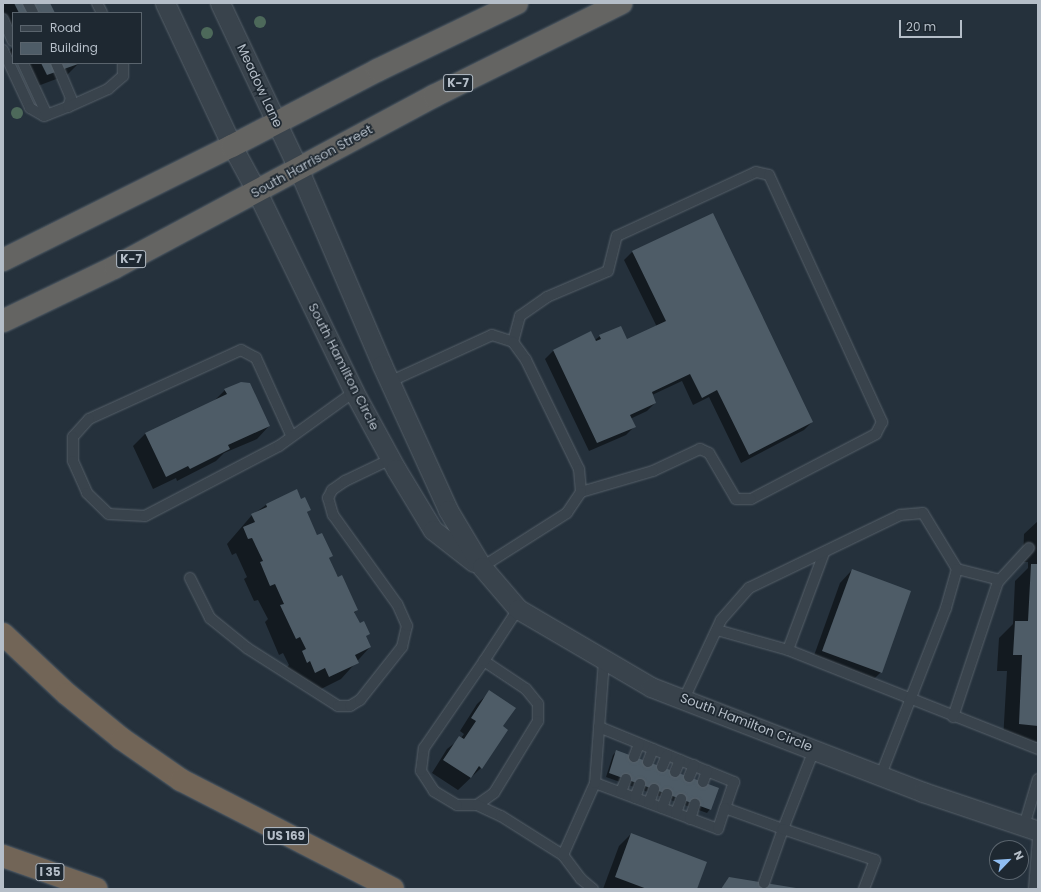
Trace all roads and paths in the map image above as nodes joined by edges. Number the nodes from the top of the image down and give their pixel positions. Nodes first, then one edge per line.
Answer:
1 (28, 3) edge
2 (97, 3) edge
3 (165, 3) edge
4 (220, 3) edge
5 (517, 3) edge
6 (621, 3) edge
7 (32, 12) edge
8 (102, 12) edge
9 (3, 20) edge
10 (12, 39) edge
11 (3, 50) edge
12 (23, 64) edge
13 (56, 64) edge
14 (123, 64) edge
15 (68, 107) junction
16 (47, 115) junction
17 (277, 122) junction
18 (232, 146) junction
19 (298, 168) junction
20 (257, 192) junction
21 (3, 260) edge
22 (3, 321) edge
23 (513, 342) junction
24 (389, 382) junction
25 (354, 392) junction
26 (291, 435) junction
27 (391, 459) junction
28 (581, 492) junction
29 (1029, 548) dead end
30 (824, 553) junction
31 (482, 567) junction
32 (957, 569) junction
33 (190, 578) dead end
34 (1000, 580) junction
35 (518, 609) junction
36 (717, 630) junction
37 (3, 634) edge
38 (788, 650) junction
39 (604, 659) junction
40 (484, 661) junction
41 (684, 699) junction
42 (910, 700) junction
43 (953, 717) junction
44 (599, 728) junction
45 (639, 744) junction
46 (653, 749) junction
47 (1038, 749) edge
48 (814, 750) junction
49 (667, 755) junction
50 (634, 756) dead end
51 (680, 760) junction
52 (648, 762) dead end
53 (694, 765) junction
54 (662, 767) dead end
55 (707, 771) junction
56 (676, 772) dead end
57 (881, 775) junction
58 (689, 777) dead end
59 (626, 779) dead end
60 (1038, 779) edge
61 (595, 782) junction
62 (703, 782) dead end
63 (640, 784) dead end
64 (654, 789) dead end
65 (621, 792) junction
66 (667, 794) dead end
67 (635, 798) junction
68 (681, 799) dead end
69 (649, 803) junction
70 (695, 804) dead end
71 (477, 805) junction
72 (662, 808) junction
73 (725, 808) junction
74 (676, 813) junction
75 (690, 819) junction
76 (783, 829) junction
77 (1033, 832) edge
78 (3, 856) edge
79 (562, 856) junction
80 (764, 883) dead end
81 (96, 889) edge
82 (393, 889) edge
83 (593, 889) edge
84 (864, 889) edge
85 (1034, 889) edge

1 - 7 lane
2 - 8 lane
3 - 18 street
4 - 17 street, Meadow Lane
5 - 17 highway
6 - 19 highway, South Harrison Street / K-7
9 - 10 lane
11 - 16 lane
12 - 16 lane
13 - 15 lane
14 - 15 lane
15 - 16 lane
17 - 18 highway
17 - 19 street, Meadow Lane
18 - 20 street, South Hamilton Circle
18 - 21 highway
19 - 20 highway, South Harrison Street / K-7
19 - 24 street, South Hamilton Circle
20 - 22 highway, South Harrison Street / K-7
20 - 25 street, South Hamilton Circle
23 - 24 lane
23 - 28 lane
23 - 28 lane
24 - 31 street, South Hamilton Circle
25 - 26 lane
25 - 27 street, South Hamilton Circle
26 - 26 lane
27 - 31 street, South Hamilton Circle
27 - 33 lane
28 - 31 lane
29 - 34 lane
30 - 32 lane
30 - 36 lane
30 - 38 lane
31 - 35 street, South Hamilton Circle
32 - 34 lane
32 - 42 lane
34 - 43 lane
35 - 39 street, South Hamilton Circle
35 - 40 lane
36 - 38 lane
36 - 41 lane
37 - 82 highway, US 169
38 - 42 lane
39 - 41 street, South Hamilton Circle
39 - 44 lane
40 - 71 lane
40 - 71 lane
41 - 48 street, South Hamilton Circle
42 - 43 lane
42 - 57 lane
43 - 47 lane
44 - 45 lane
44 - 61 lane
45 - 46 lane
45 - 50 lane
46 - 49 lane
46 - 52 lane
48 - 57 street, South Hamilton Circle
48 - 76 lane
49 - 51 lane
49 - 54 lane
51 - 53 lane
51 - 56 lane
53 - 55 lane
53 - 58 lane
55 - 62 lane
55 - 73 lane
57 - 77 street, South Hamilton Circle
59 - 65 lane
60 - 77 lane
61 - 65 lane
61 - 79 lane
63 - 67 lane
64 - 69 lane
65 - 67 lane
66 - 72 lane
67 - 69 lane
68 - 74 lane
69 - 72 lane
70 - 75 lane
71 - 79 lane
72 - 74 lane
73 - 75 lane
73 - 76 lane
74 - 75 lane
76 - 80 lane
76 - 84 lane
77 - 85 lane
78 - 81 highway, I 35
79 - 83 lane

